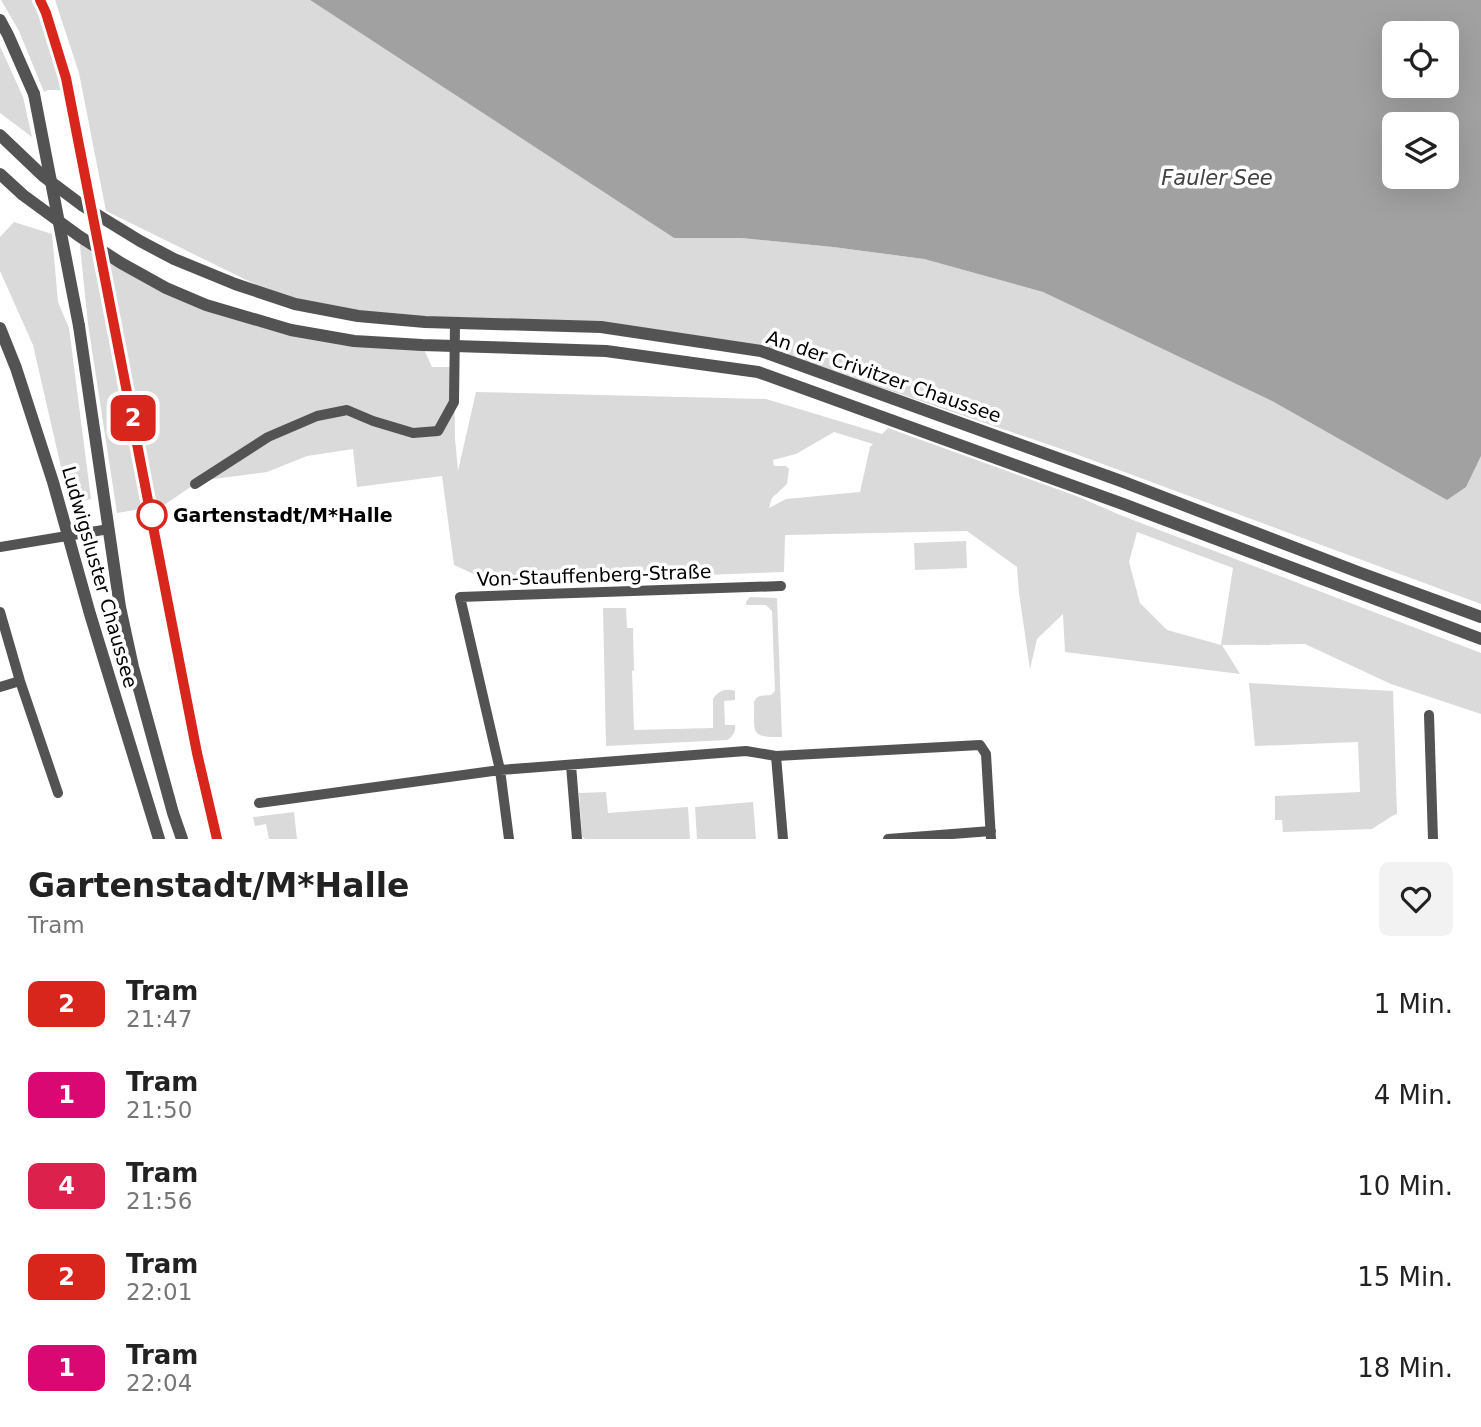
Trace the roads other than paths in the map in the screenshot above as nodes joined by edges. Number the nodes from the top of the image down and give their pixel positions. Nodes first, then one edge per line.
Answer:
1 (0, 20) edge
2 (0, 135) edge
3 (0, 174) edge
4 (455, 324) junction
5 (0, 328) edge
6 (454, 346) junction
7 (195, 484) dead end
8 (109, 529) junction
9 (68, 537) junction
10 (0, 547) edge
11 (782, 586) dead end
12 (0, 612) edge
13 (1481, 617) edge
14 (1481, 639) edge
15 (20, 681) junction
16 (0, 687) edge
17 (1429, 715) dead end
18 (776, 755) junction
19 (571, 765) junction
20 (500, 770) junction
21 (58, 793) dead end
22 (259, 803) dead end
23 (991, 835) edge
24 (159, 839) edge
25 (182, 839) edge
26 (509, 839) edge
27 (577, 839) edge
28 (783, 839) edge
29 (888, 839) edge
30 (1433, 839) edge

1 - 8 street, Ludwigsluster Chaussee, bridge
2 - 4 street, An der Crivitzer Chaussee
3 - 6 street, An der Crivitzer Chaussee
4 - 6 street
4 - 13 street, An der Crivitzer Chaussee
5 - 9 street, Ludwigsluster Chaussee
6 - 7 street
6 - 14 street, An der Crivitzer Chaussee
8 - 9 street
8 - 25 street, Ludwigsluster Chaussee
9 - 10 street
9 - 24 street, Ludwigsluster Chaussee
11 - 20 street, Von-Stauffenberg-Straße
12 - 15 street
15 - 16 street
15 - 21 street
17 - 30 street
18 - 19 street
18 - 23 street
18 - 28 street
19 - 20 street
19 - 27 street
20 - 22 street
20 - 26 street, Von-Stauffenberg-Straße
23 - 29 street

